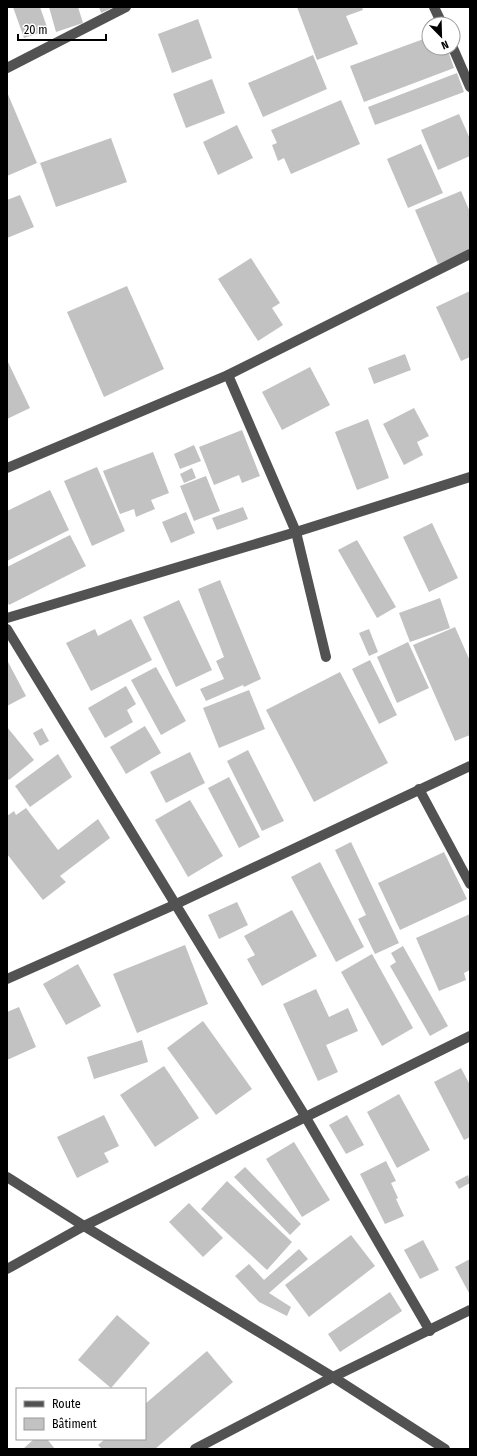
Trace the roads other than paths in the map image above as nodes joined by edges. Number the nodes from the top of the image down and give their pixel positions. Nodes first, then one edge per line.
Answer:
1 (126, 7) edge
2 (456, 56) edge
3 (7, 68) edge
4 (470, 87) edge
5 (470, 254) edge
6 (228, 375) junction
7 (7, 468) edge
8 (470, 476) edge
9 (296, 532) junction
10 (7, 618) edge
11 (7, 629) edge
12 (326, 657) dead end
13 (470, 766) edge
14 (419, 789) junction
15 (470, 884) edge
16 (174, 905) junction
17 (7, 979) edge
18 (470, 1036) edge
19 (305, 1116) junction
20 (7, 1177) edge
21 (84, 1226) junction
22 (7, 1269) edge
23 (470, 1310) edge
24 (430, 1330) junction
25 (333, 1378) junction
26 (195, 1449) edge
27 (445, 1449) edge

1 - 3 street
2 - 4 street
5 - 6 street
6 - 7 street
6 - 9 street
8 - 9 street
9 - 10 street
9 - 12 street
11 - 16 street
13 - 14 street
14 - 15 street
14 - 16 street
16 - 17 street
16 - 19 street
18 - 19 street
19 - 21 street
19 - 24 street
20 - 21 street
21 - 22 street
21 - 25 street
23 - 24 street
24 - 25 street
25 - 26 street
25 - 27 street

